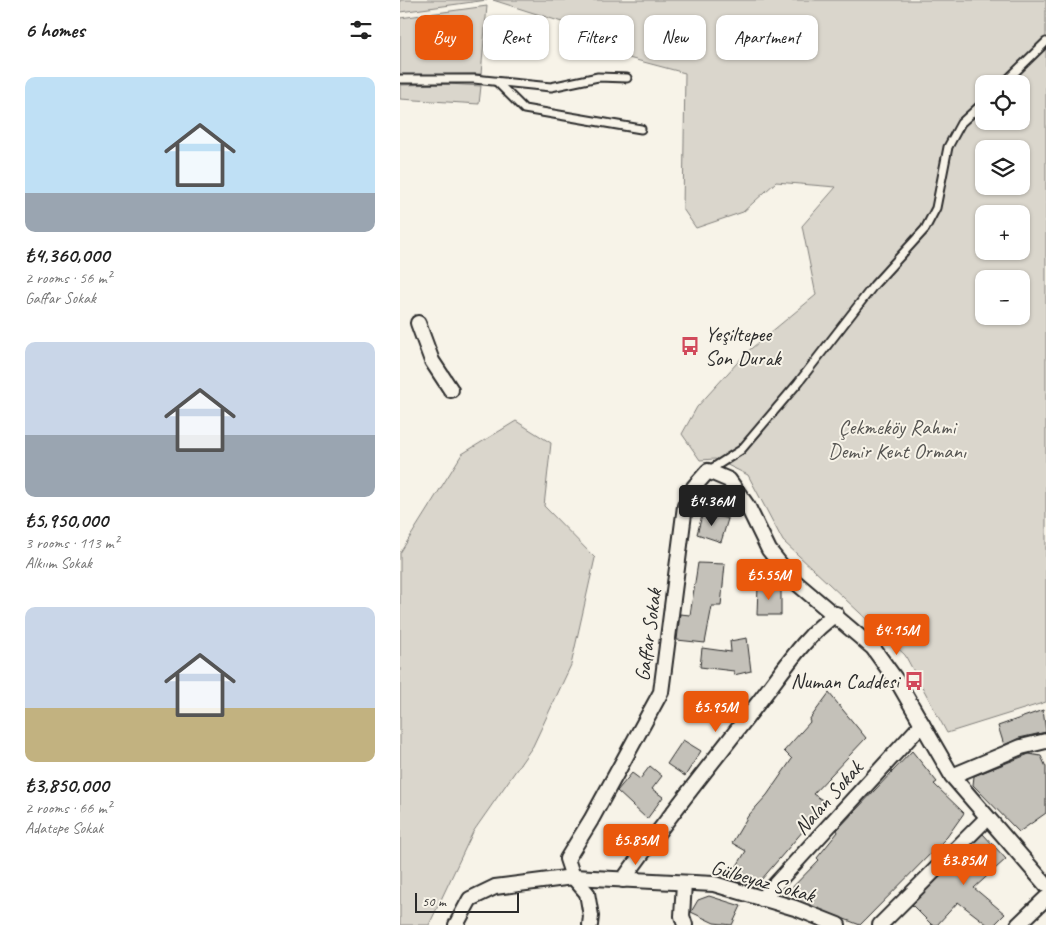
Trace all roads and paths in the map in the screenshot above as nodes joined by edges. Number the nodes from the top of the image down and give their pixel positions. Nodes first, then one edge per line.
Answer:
1 (1046, 42) edge
2 (1012, 75) edge
3 (627, 78) dead end
4 (400, 79) edge
5 (497, 82) junction
6 (975, 110) edge
7 (641, 128) dead end
8 (418, 323) dead end
9 (451, 390) dead end
10 (708, 471) junction
11 (836, 614) junction
12 (922, 724) junction
13 (1046, 741) edge
14 (952, 776) junction
15 (987, 818) junction
16 (573, 877) junction
17 (622, 880) junction
18 (684, 883) junction
19 (1046, 884) edge
20 (1046, 898) edge
21 (762, 899) junction
22 (456, 925) edge
23 (590, 925) edge
24 (685, 925) edge
25 (838, 925) edge
26 (880, 925) edge
27 (1018, 925) edge

1 - 2 lane
3 - 5 lane
4 - 5 lane
5 - 7 lane
6 - 10 lane
8 - 9 street
10 - 11 street
10 - 16 street, Gaffar Sokak
11 - 12 street
11 - 17 street
12 - 14 street
12 - 21 street, Nalan Sokak
13 - 14 street
14 - 15 street
15 - 19 street
15 - 26 street
16 - 17 street, Gülbeyaz Sokak
16 - 22 street, Gülbeyaz Sokak
16 - 23 street
17 - 18 street, Gülbeyaz Sokak
18 - 21 street, Gülbeyaz Sokak
18 - 24 street
20 - 27 street
21 - 25 street, Gülbeyaz Sokak

